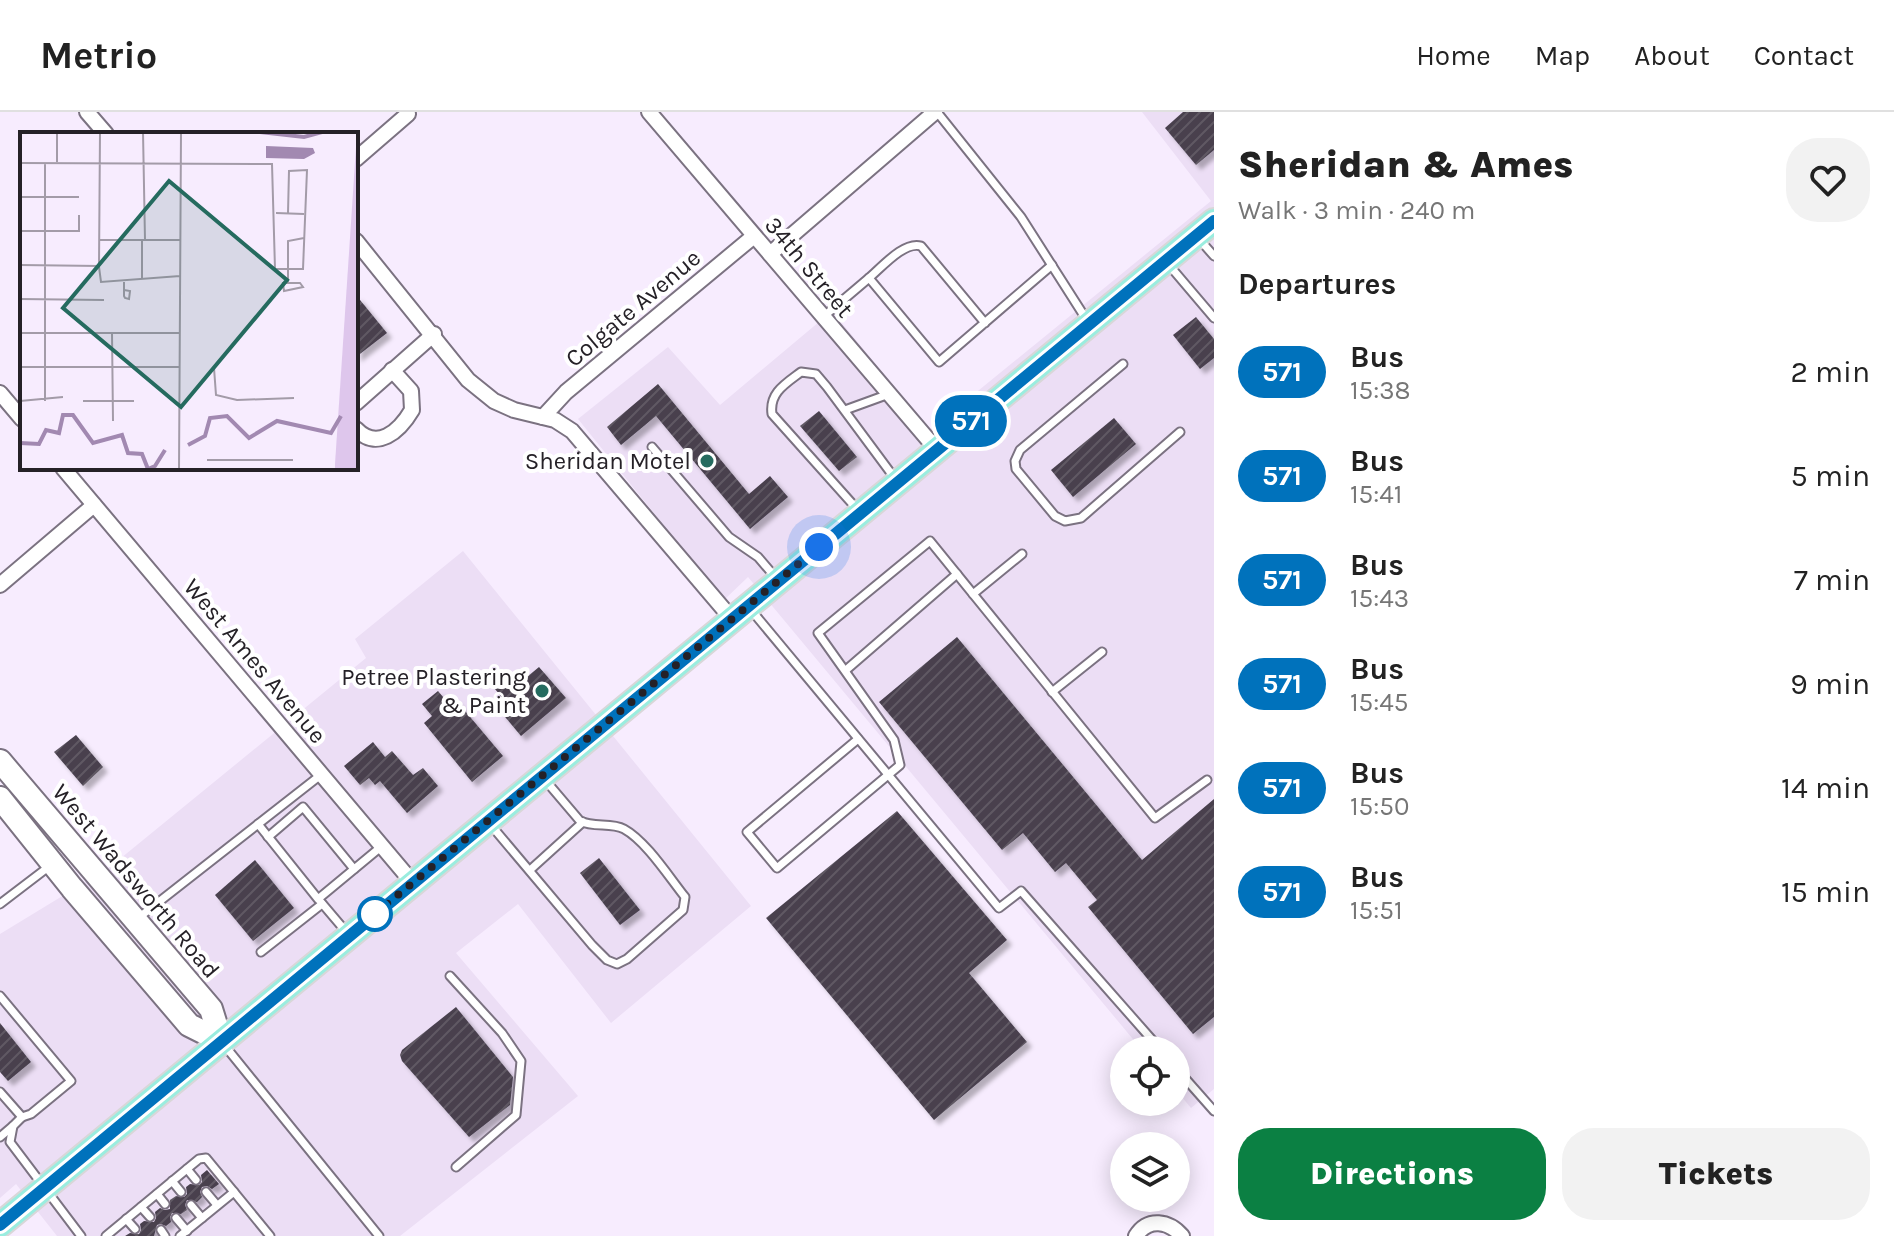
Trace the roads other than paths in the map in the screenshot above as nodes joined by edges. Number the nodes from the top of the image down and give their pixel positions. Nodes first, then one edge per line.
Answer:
1 (87, 112) edge
2 (649, 112) edge
3 (936, 112) edge
4 (408, 113) edge
5 (104, 132) edge
6 (358, 157) edge
7 (1205, 228) edge
8 (754, 236) junction
9 (358, 243) edge
10 (770, 254) junction
11 (1214, 256) edge
12 (1165, 261) junction
13 (1052, 265) junction
14 (869, 278) junction
15 (823, 317) junction
16 (1214, 318) edge
17 (985, 323) junction
18 (1089, 324) junction
19 (434, 334) junction
20 (1123, 364) dead end
21 (392, 370) junction
22 (0, 393) edge
23 (889, 394) junction
24 (358, 401) edge
25 (845, 410) junction
26 (20, 417) edge
27 (543, 417) junction
28 (358, 431) edge
29 (1180, 432) dead end
30 (652, 447) dead end
31 (937, 450) junction
32 (65, 470) edge
33 (898, 482) junction
34 (94, 505) junction
35 (860, 513) junction
36 (1022, 554) dead end
37 (957, 574) junction
38 (778, 581) junction
39 (0, 585) edge
40 (973, 594) junction
41 (740, 612) junction
42 (1102, 652) dead end
43 (846, 670) junction
44 (1052, 692) junction
45 (858, 739) junction
46 (0, 761) edge
47 (322, 774) junction
48 (889, 775) junction
49 (542, 776) junction
50 (1207, 780) dead end
51 (0, 798) edge
52 (488, 821) junction
53 (583, 822) junction
54 (258, 824) junction
55 (268, 837) junction
56 (382, 846) junction
57 (53, 864) junction
58 (354, 869) junction
59 (530, 870) junction
60 (413, 883) junction
61 (320, 901) junction
62 (0, 904) edge
63 (135, 920) junction
64 (349, 936) junction
65 (261, 952) dead end
66 (450, 976) dead end
67 (0, 996) edge
68 (1149, 1036) edge
69 (221, 1041) junction
70 (1190, 1084) edge
71 (0, 1092) edge
72 (1214, 1111) edge
73 (22, 1117) junction
74 (13, 1126) junction
75 (0, 1137) edge
76 (456, 1167) dead end
77 (187, 1169) junction
78 (196, 1180) dead end
79 (172, 1181) junction
80 (43, 1189) junction
81 (181, 1192) dead end
82 (206, 1192) dead end
83 (234, 1192) junction
84 (157, 1194) junction
85 (165, 1204) dead end
86 (191, 1205) dead end
87 (217, 1205) junction
88 (141, 1207) junction
89 (150, 1217) dead end
90 (176, 1218) dead end
91 (202, 1218) junction
92 (126, 1219) junction
93 (0, 1225) edge
94 (135, 1229) dead end
95 (184, 1233) edge
96 (81, 1236) edge
97 (106, 1236) edge
98 (270, 1236) edge
99 (379, 1236) edge
100 (1136, 1236) edge
101 (1182, 1236) edge

1 - 5 street
2 - 8 street, 34th Street
3 - 10 street
3 - 13 lane
4 - 6 street
7 - 11 lane
7 - 12 main road
8 - 10 street, 34th Street
8 - 27 street, Colgate Avenue
9 - 19 street
10 - 15 street, 34th Street
12 - 16 lane
12 - 18 main road
13 - 17 lane
13 - 18 lane
14 - 15 lane
14 - 17 lane
14 - 17 lane
15 - 23 street, 34th Street
18 - 31 main road
19 - 21 street
19 - 27 street
20 - 29 lane
21 - 24 street
21 - 28 street
22 - 26 street
23 - 25 lane
23 - 31 street, 34th Street
25 - 33 lane
25 - 35 lane
27 - 41 street
30 - 38 lane
31 - 33 main road
32 - 34 street, West Ames Avenue
33 - 35 main road
34 - 39 street
34 - 47 street, West Ames Avenue
35 - 38 main road
36 - 40 lane
37 - 40 lane
37 - 43 lane
37 - 43 lane
38 - 41 main road
40 - 44 lane
41 - 45 lane
41 - 49 main road
42 - 44 lane
43 - 48 lane
44 - 50 lane
45 - 48 lane
45 - 48 lane
46 - 63 main road, West Wadsworth Road
47 - 54 lane
47 - 56 street, West Ames Avenue
48 - 68 lane
49 - 52 main road
49 - 53 lane
51 - 57 main road, West Wadsworth Road
52 - 59 lane
52 - 60 main road
53 - 59 lane
53 - 59 lane
54 - 55 lane
54 - 63 lane
55 - 58 lane
55 - 61 lane
56 - 58 lane
56 - 60 street, West Ames Avenue
57 - 62 lane
57 - 69 main road, West Wadsworth Road
58 - 61 lane
60 - 64 main road
61 - 64 lane
61 - 65 lane
63 - 69 main road, West Wadsworth Road
64 - 69 main road
66 - 76 lane
67 - 73 lane
69 - 80 main road
69 - 99 lane, West Wadsworth Road
70 - 72 lane
71 - 73 lane
73 - 74 lane
74 - 75 lane
74 - 80 lane
77 - 78 lane
77 - 79 lane
77 - 83 lane
79 - 81 lane
79 - 84 lane
80 - 93 main road
80 - 96 lane
82 - 87 lane
83 - 87 lane
83 - 98 lane
84 - 85 lane
84 - 88 lane
86 - 91 lane
87 - 91 lane
88 - 89 lane
88 - 92 lane
90 - 95 lane
91 - 95 lane
92 - 94 lane
92 - 97 lane
100 - 101 street

